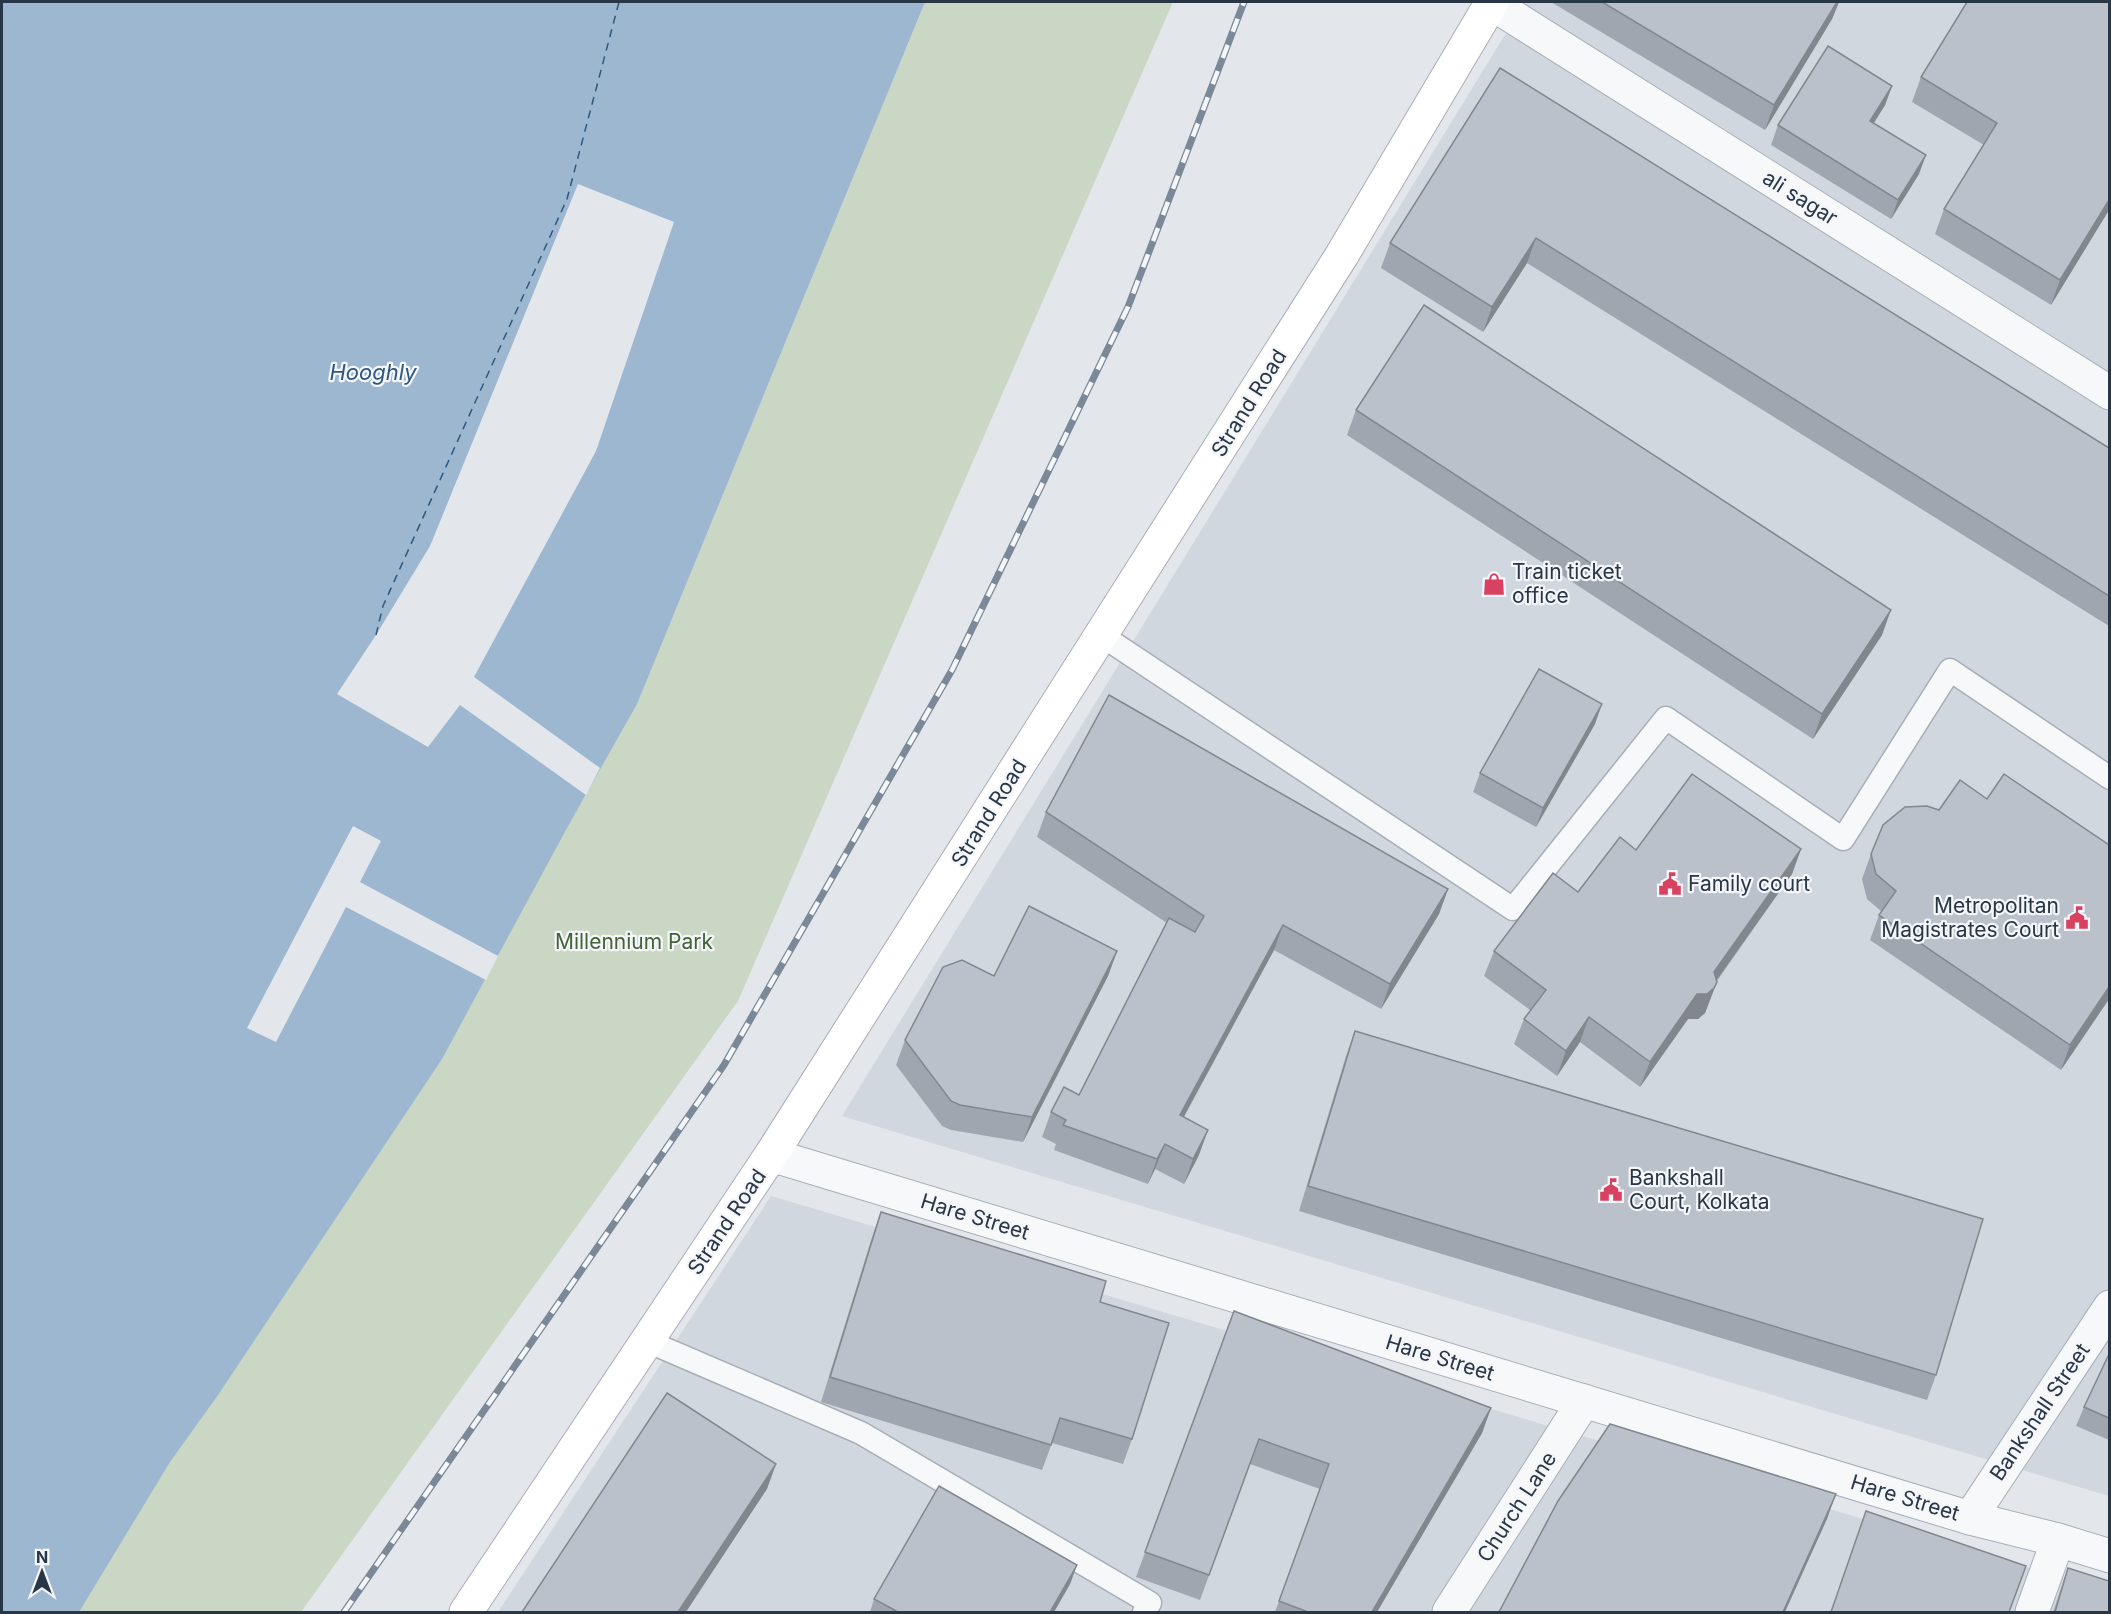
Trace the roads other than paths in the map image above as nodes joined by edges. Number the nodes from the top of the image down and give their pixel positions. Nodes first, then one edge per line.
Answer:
1 (1491, 2) edge
2 (2109, 393) edge
3 (1101, 635) junction
4 (2109, 778) edge
5 (771, 1155) junction
6 (2109, 1307) edge
7 (647, 1341) junction
8 (1584, 1401) junction
9 (1970, 1518) junction
10 (2058, 1540) junction
11 (2109, 1556) edge
12 (466, 1612) edge
13 (1143, 1612) edge
14 (1449, 1612) edge
15 (2032, 1612) edge

1 - 2 street, ali sagar
1 - 3 main road, Strand Road
3 - 4 lane
3 - 5 main road, Strand Road
5 - 7 main road, Strand Road
5 - 8 street, Hare Street
6 - 9 street, Bankshall Street
7 - 12 main road, Strand Road
7 - 13 lane
8 - 9 street, Hare Street
8 - 14 street, Church Lane
9 - 10 street, Hare Street
10 - 11 street, Hare Street
10 - 15 street

